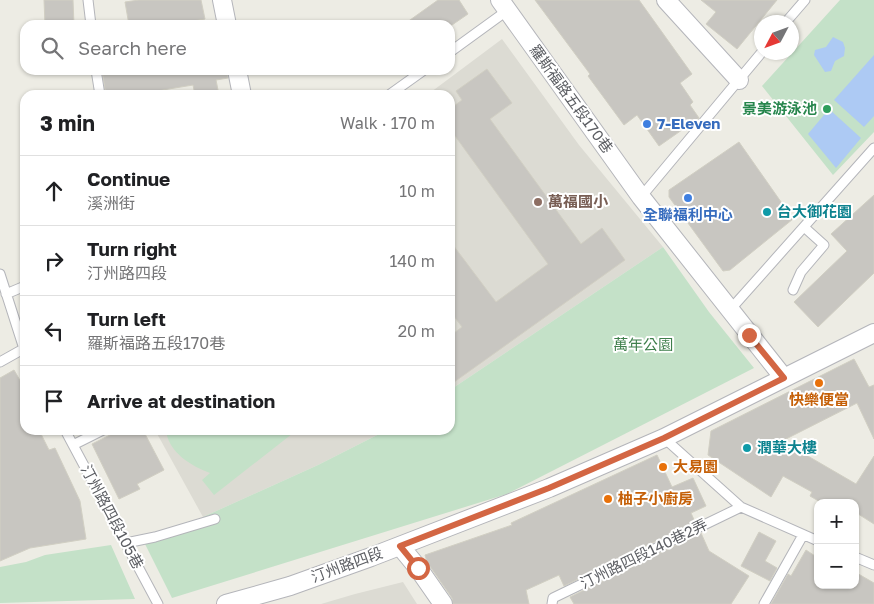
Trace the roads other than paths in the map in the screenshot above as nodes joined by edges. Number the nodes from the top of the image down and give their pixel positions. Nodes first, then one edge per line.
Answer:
1 (88, 0) edge
2 (222, 0) edge
3 (666, 0) edge
4 (805, 0) edge
5 (504, 5) edge
6 (792, 15) edge
7 (90, 20) edge
8 (226, 20) edge
9 (455, 48) edge
10 (755, 60) edge
11 (97, 75) edge
12 (238, 75) edge
13 (417, 75) edge
14 (739, 80) junction
15 (99, 90) edge
16 (241, 90) edge
17 (396, 90) edge
18 (874, 148) edge
19 (641, 197) junction
20 (804, 227) junction
21 (0, 274) edge
22 (20, 288) edge
23 (793, 290) dead end
24 (6, 294) junction
25 (729, 310) junction
26 (874, 333) edge
27 (20, 337) edge
28 (20, 351) edge
29 (0, 362) edge
30 (784, 378) junction
31 (68, 435) edge
32 (93, 435) edge
33 (664, 438) junction
34 (73, 445) junction
35 (741, 507) junction
36 (215, 520) dead end
37 (803, 535) junction
38 (814, 539) edge
39 (126, 544) junction
40 (400, 546) junction
41 (859, 559) edge
42 (874, 565) edge
43 (158, 604) edge
44 (226, 604) edge
45 (443, 604) edge
46 (552, 604) edge
47 (764, 604) edge

1 - 7 lane
2 - 8 street
3 - 14 street
4 - 6 lane
5 - 9 lane
5 - 19 street, 羅斯福路五段170巷
10 - 14 lane
11 - 15 lane
12 - 16 street
13 - 17 lane
14 - 19 lane
18 - 20 lane
19 - 25 street, 羅斯福路五段170巷
20 - 23 lane
20 - 25 lane
21 - 24 lane
22 - 24 lane
24 - 27 lane
25 - 30 street, 羅斯福路五段170巷
26 - 30 street, 汀州路四段
28 - 29 lane
30 - 33 street, 汀州路四段
31 - 34 lane, 汀州路四段105巷
32 - 34 lane
33 - 35 lane
33 - 40 street, 汀州路四段
34 - 39 lane, 汀州路四段105巷
35 - 37 lane
35 - 46 lane, 汀州路四段140巷2弄
36 - 39 lane
37 - 38 lane
37 - 47 lane
39 - 43 lane, 汀州路四段105巷
40 - 44 street, 汀州路四段
40 - 45 street
41 - 42 lane

